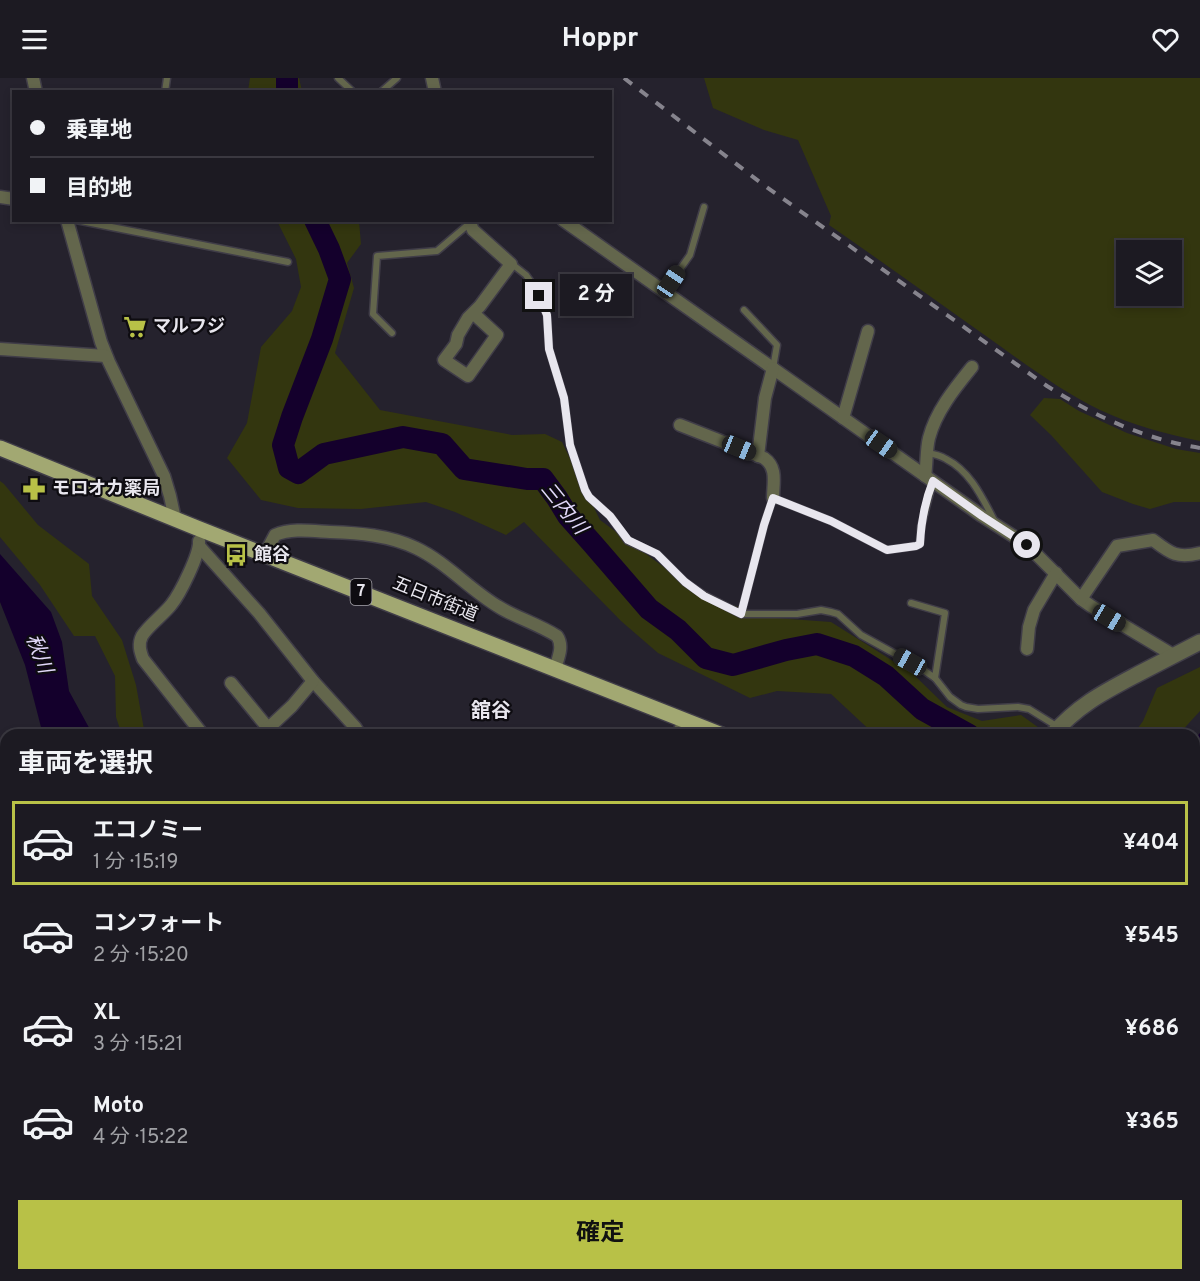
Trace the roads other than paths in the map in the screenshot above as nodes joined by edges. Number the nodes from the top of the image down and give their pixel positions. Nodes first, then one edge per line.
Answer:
1 (338, 78) edge
2 (397, 78) edge
3 (351, 90) edge
4 (383, 90) edge
5 (704, 207) dead end
6 (68, 222) edge
7 (86, 222) edge
8 (470, 222) edge
9 (566, 222) edge
10 (288, 262) dead end
11 (512, 264) junction
12 (668, 295) junction
13 (744, 310) dead end
14 (473, 313) junction
15 (868, 331) dead end
16 (392, 333) dead end
17 (0, 349) edge
18 (106, 356) junction
19 (972, 367) dead end
20 (773, 368) junction
21 (843, 418) junction
22 (681, 425) dead end
23 (0, 448) edge
24 (928, 453) junction
25 (758, 456) junction
26 (929, 478) junction
27 (773, 498) junction
28 (175, 519) junction
29 (997, 526) junction
30 (197, 528) junction
31 (199, 546) junction
32 (1200, 553) edge
33 (265, 554) junction
34 (1056, 573) junction
35 (1081, 599) junction
36 (911, 603) dead end
37 (741, 614) junction
38 (1200, 642) edge
39 (1027, 649) dead end
40 (1173, 655) junction
41 (555, 669) junction
42 (935, 678) junction
43 (313, 681) junction
44 (231, 683) dead end
45 (681, 719) junction
46 (198, 729) edge
47 (263, 729) edge
48 (268, 729) edge
49 (356, 729) edge
50 (677, 729) edge
51 (707, 729) edge
52 (1053, 729) edge
53 (1057, 729) edge

1 - 3 lane
2 - 4 lane
5 - 12 lane
6 - 18 street
7 - 10 lane
8 - 11 street
8 - 16 lane
9 - 12 street
11 - 14 street
11 - 37 lane
12 - 20 street
13 - 20 lane
14 - 14 street
15 - 21 street
17 - 18 street
18 - 28 street
19 - 24 street
20 - 21 street
20 - 25 street
21 - 26 street
22 - 25 street
23 - 28 main road, 五日市街道 / 7
24 - 26 street
24 - 29 lane
25 - 27 street
26 - 27 lane
26 - 29 street
27 - 37 lane
28 - 30 main road, 五日市街道 / 7
29 - 34 street
30 - 31 street
30 - 33 main road, 五日市街道 / 7
31 - 43 street
31 - 46 street
32 - 35 street
33 - 41 main road, 五日市街道 / 7
33 - 41 street
34 - 35 street
34 - 39 street
35 - 40 street
36 - 42 lane
37 - 42 lane
38 - 40 street
40 - 53 street
41 - 45 main road, 五日市街道 / 7
42 - 52 lane
43 - 48 street
43 - 49 street
44 - 47 street
45 - 50 lane
45 - 51 main road, 五日市街道 / 7

